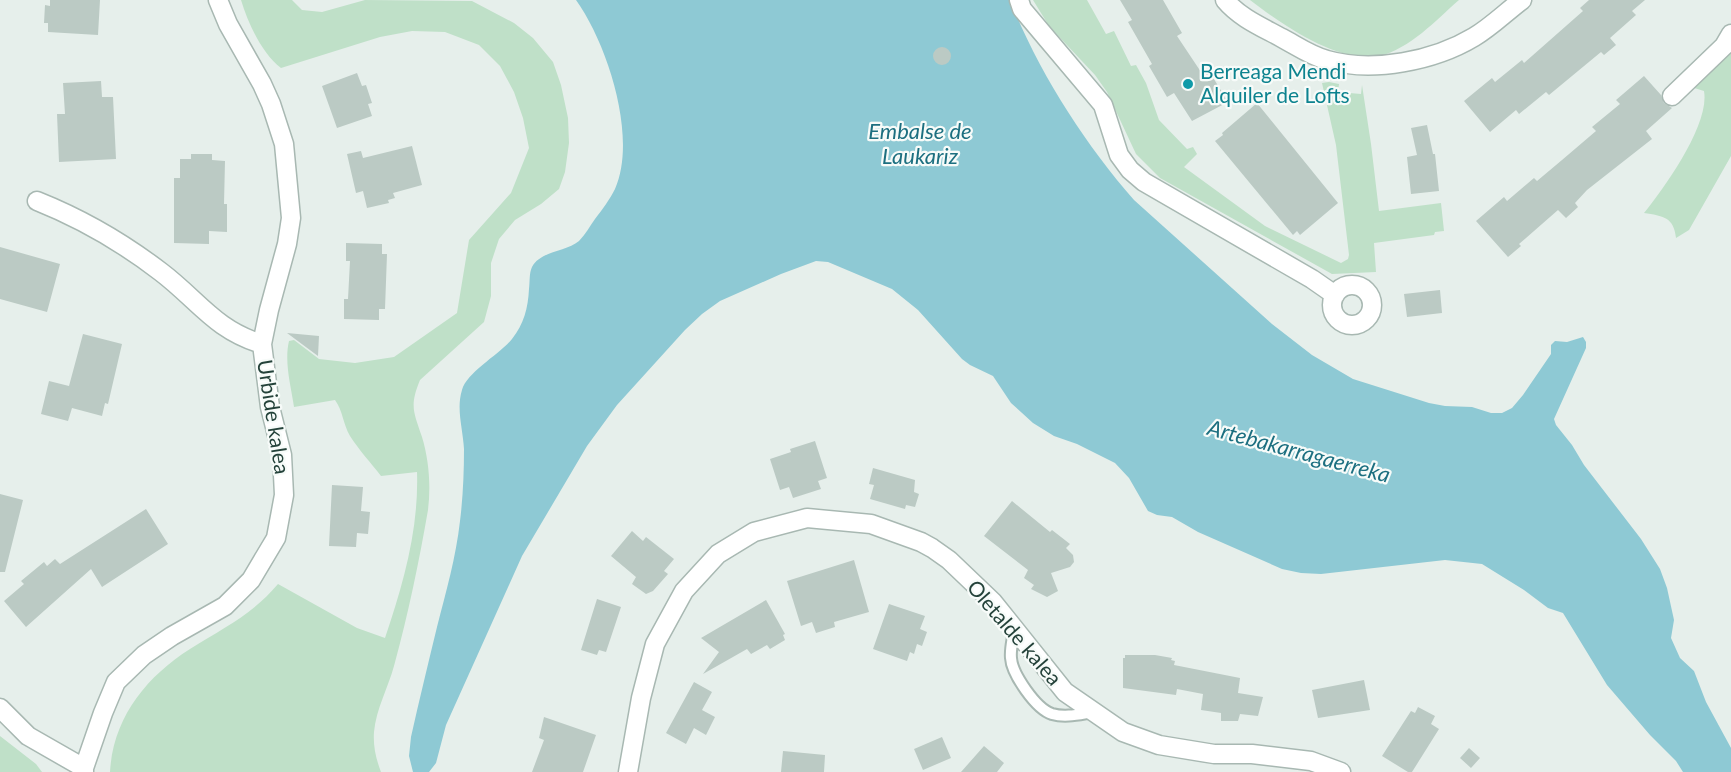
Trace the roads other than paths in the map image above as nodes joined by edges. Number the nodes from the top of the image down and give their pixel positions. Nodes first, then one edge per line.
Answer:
1 (218, 0) edge
2 (1019, 0) edge
3 (1225, 0) edge
4 (1522, 0) edge
5 (1731, 34) edge
6 (1672, 96) dead end
7 (37, 201) dead end
8 (1335, 295) dead end
9 (262, 344) junction
10 (1014, 630) junction
11 (0, 708) edge
12 (1094, 712) junction
13 (84, 770) edge
14 (628, 772) edge
15 (1341, 772) edge

1 - 9 street, Urbide kalea
2 - 8 street
3 - 4 street
5 - 6 street
7 - 9 street
9 - 13 street, Urbide kalea
10 - 12 street, Oletalde kalea
10 - 12 lane
10 - 14 street, Oletalde kalea
11 - 13 street
12 - 15 street, Oletalde kalea

